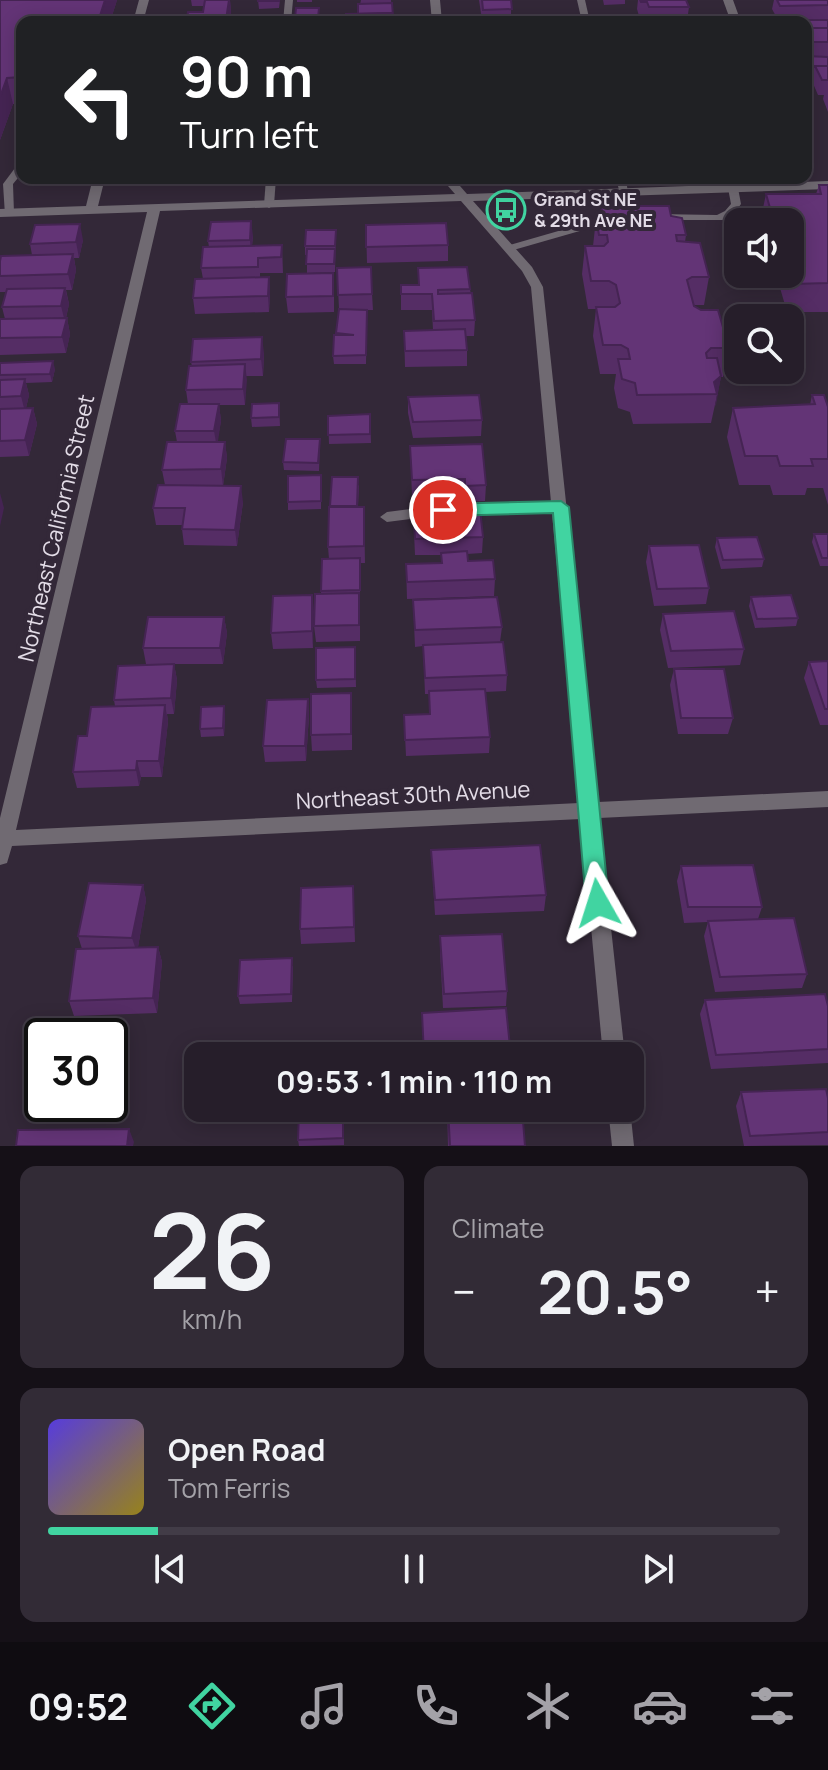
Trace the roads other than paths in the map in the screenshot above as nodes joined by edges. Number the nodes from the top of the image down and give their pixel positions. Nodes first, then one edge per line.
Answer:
1 (16, 174) edge
2 (98, 184) edge
3 (271, 184) edge
4 (452, 184) edge
5 (622, 184) edge
6 (776, 184) edge
7 (733, 188) junction
8 (624, 192) junction
9 (462, 198) junction
10 (269, 205) junction
11 (154, 209) junction
12 (91, 210) junction
13 (4, 213) edge
14 (629, 216) edge
15 (644, 216) edge
16 (510, 248) junction
17 (561, 507) junction
18 (387, 517) dead end
19 (828, 799) edge
20 (588, 810) junction
21 (1, 845) edge
22 (613, 1042) edge
23 (620, 1122) edge
24 (623, 1146) edge

1 - 13 lane
2 - 12 street
3 - 10 lane
4 - 9 street
5 - 8 lane
6 - 7 street
7 - 8 street
7 - 15 lane
8 - 9 street
9 - 10 street
9 - 16 street
10 - 11 street
11 - 12 street
11 - 21 street, Northeast California Street
12 - 13 street
14 - 16 lane
16 - 17 street
17 - 18 lane
17 - 20 street
19 - 20 street, Northeast 30th Avenue
20 - 21 street, Northeast 30th Avenue
20 - 22 street
23 - 24 street

